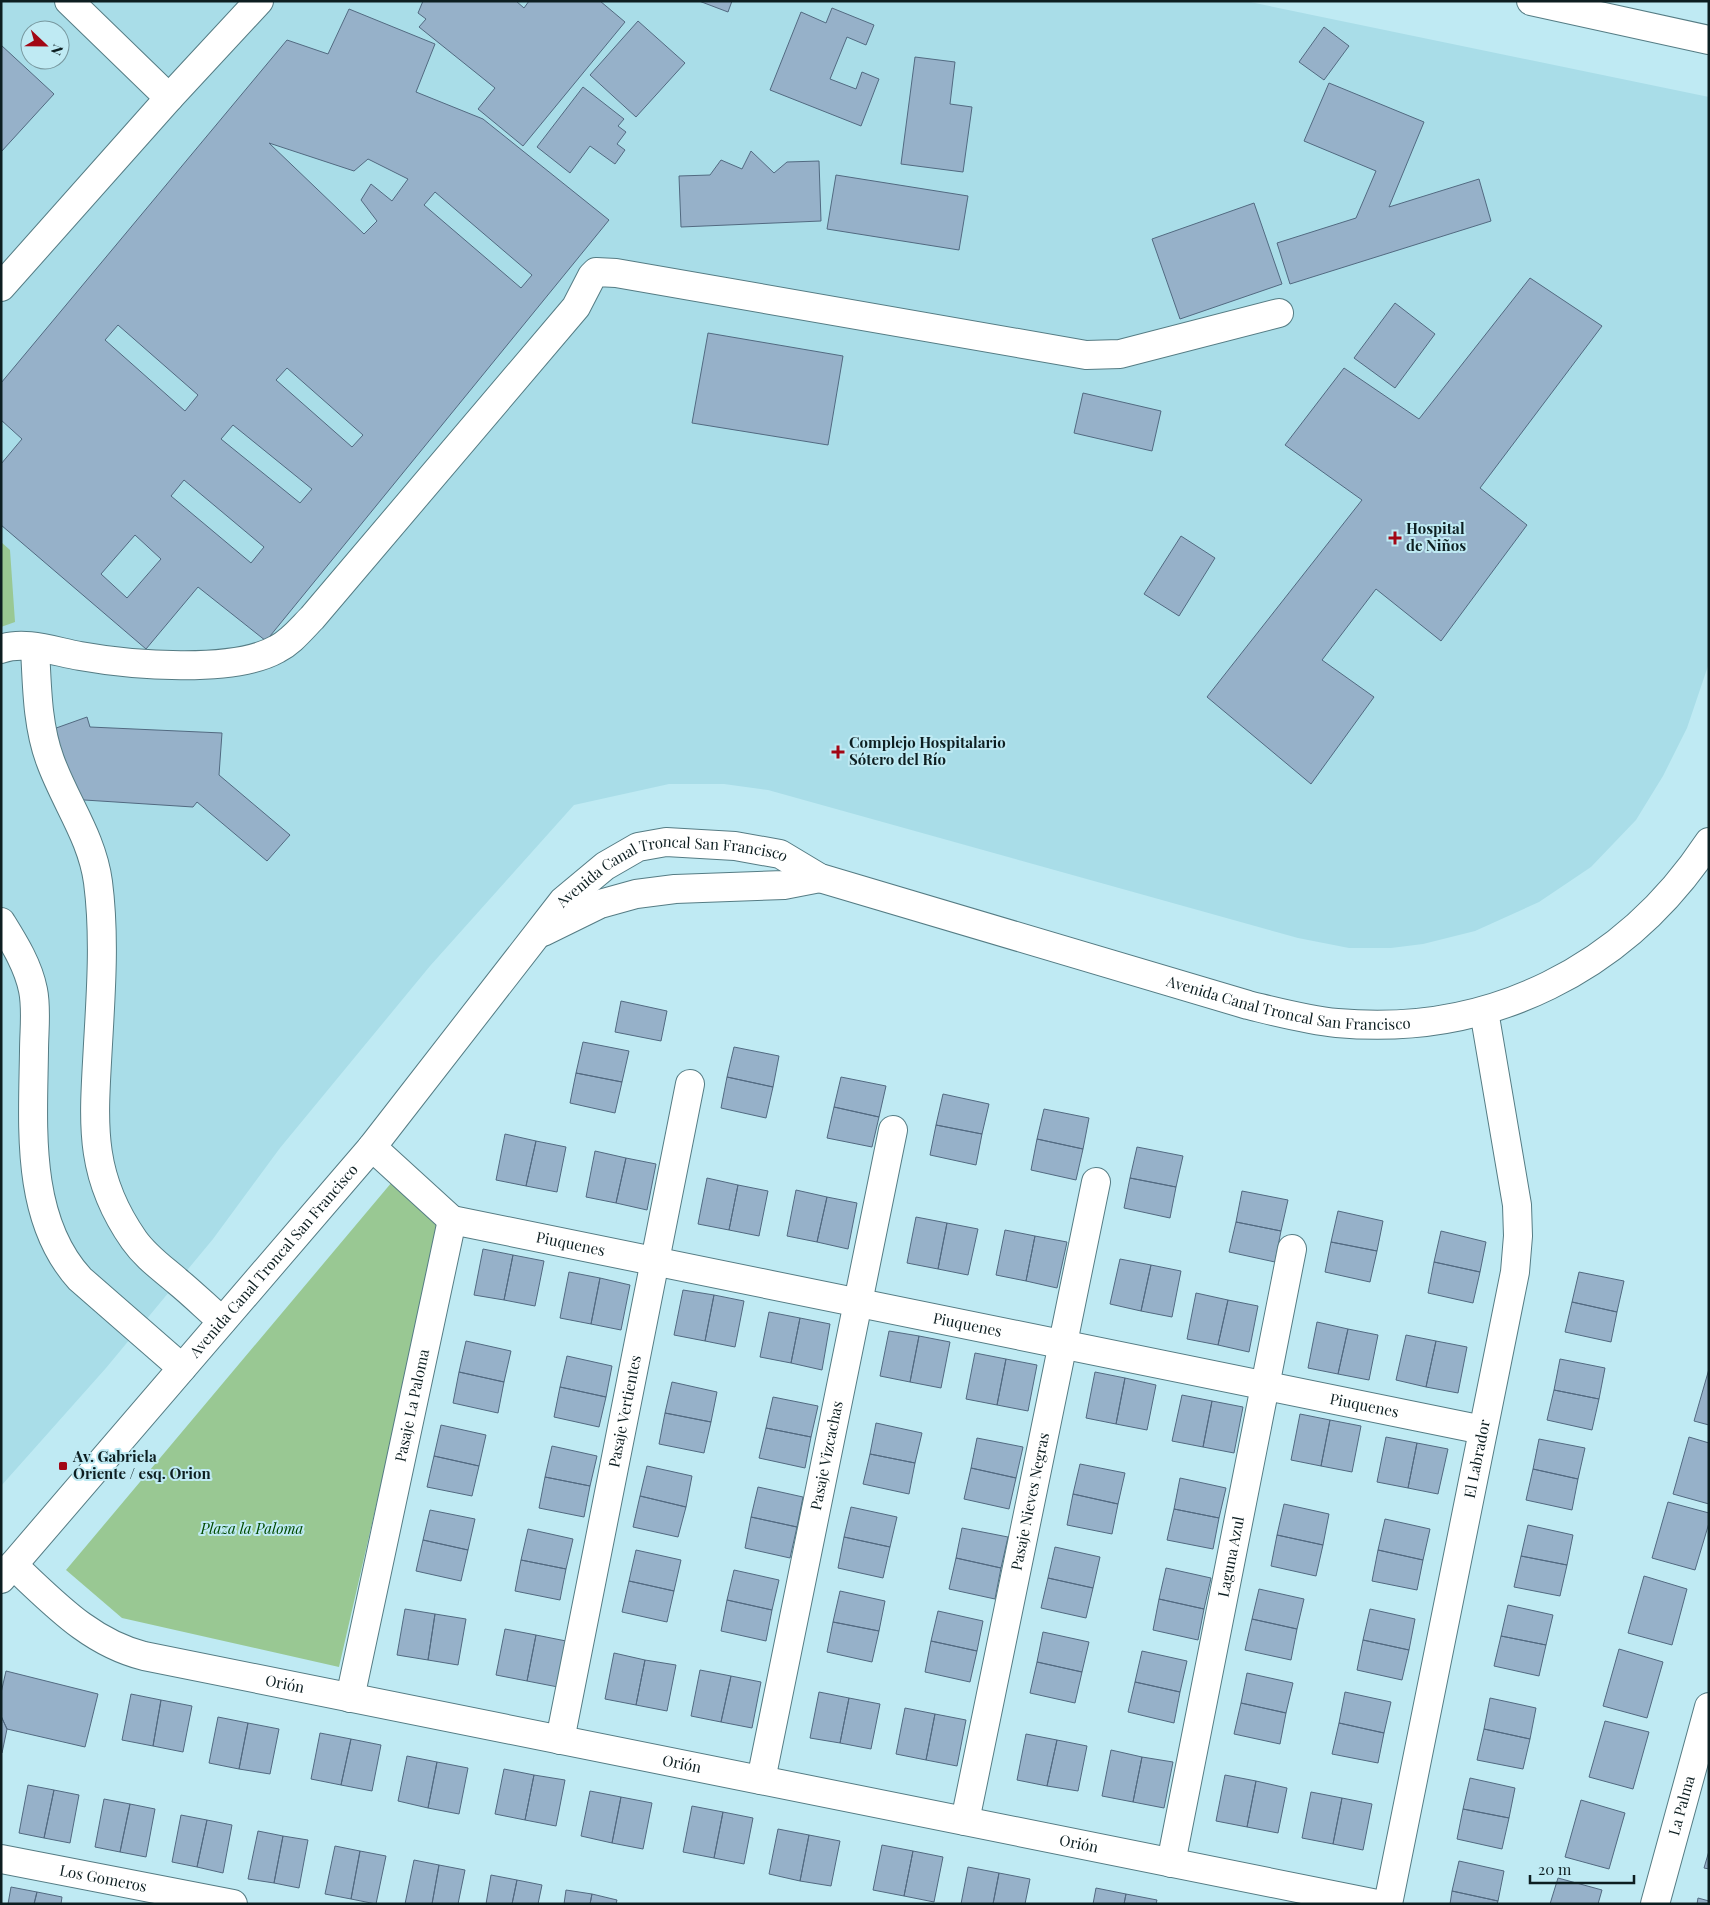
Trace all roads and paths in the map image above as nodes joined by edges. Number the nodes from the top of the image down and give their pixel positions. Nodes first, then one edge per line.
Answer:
1 (70, 1) edge
2 (259, 1) edge
3 (1531, 1) edge
4 (1709, 40) edge
5 (169, 98) junction
6 (1, 286) edge
7 (1279, 313) dead end
8 (35, 648) junction
9 (1, 649) edge
10 (1709, 842) edge
11 (820, 878) junction
12 (1, 922) edge
13 (537, 936) junction
14 (1484, 1011) junction
15 (690, 1084) dead end
16 (893, 1130) dead end
17 (372, 1147) junction
18 (1096, 1182) dead end
19 (452, 1220) junction
20 (1292, 1249) dead end
21 (655, 1261) junction
22 (858, 1302) junction
23 (222, 1322) junction
24 (1063, 1344) junction
25 (182, 1368) junction
26 (1265, 1385) junction
27 (1483, 1430) junction
28 (7, 1572) edge
29 (350, 1698) junction
30 (1709, 1707) edge
31 (560, 1740) junction
32 (761, 1780) junction
33 (1699, 1783) edge
34 (965, 1821) junction
35 (1, 1859) edge
36 (1171, 1862) junction
37 (233, 1904) edge
38 (1377, 1904) edge
39 (1388, 1904) edge
40 (1655, 1904) edge

1 - 5 street
2 - 5 street
3 - 4 street
5 - 6 street
7 - 8 street
8 - 9 street
8 - 23 street
10 - 14 street, Avenida Canal Troncal San Francisco
11 - 13 street, Avenida Canal Troncal San Francisco
11 - 13 street, Avenida Canal Troncal San Francisco
11 - 14 street, Avenida Canal Troncal San Francisco
12 - 25 street
13 - 17 street, Avenida Canal Troncal San Francisco
14 - 27 street, El Labrador
15 - 21 street, Pasaje Vertientes
16 - 22 street, Pasaje Vizcachas
17 - 19 street
17 - 23 street, Avenida Canal Troncal San Francisco
18 - 24 street, Pasaje Nieves Negras
19 - 21 street, Piuquenes
19 - 29 street, Pasaje La Paloma
20 - 26 street, Laguna Azul
21 - 22 street, Piuquenes
21 - 31 street, Pasaje Vertientes
22 - 24 street, Piuquenes
22 - 32 street, Pasaje Vizcachas
23 - 25 street, Avenida Canal Troncal San Francisco
24 - 26 street, Piuquenes
24 - 34 street, Pasaje Nieves Negras
25 - 28 street, Avenida Canal Troncal San Francisco
26 - 27 street, Piuquenes
26 - 36 street, Laguna Azul
27 - 39 street, El Labrador
28 - 29 street, Orión
29 - 31 street, Orión
30 - 33 street, La Palma
31 - 32 street, Orión
32 - 34 street, Orión
33 - 40 street, La Palma
34 - 36 street, Orión
35 - 37 street, Los Gomeros
36 - 38 street, Orión

